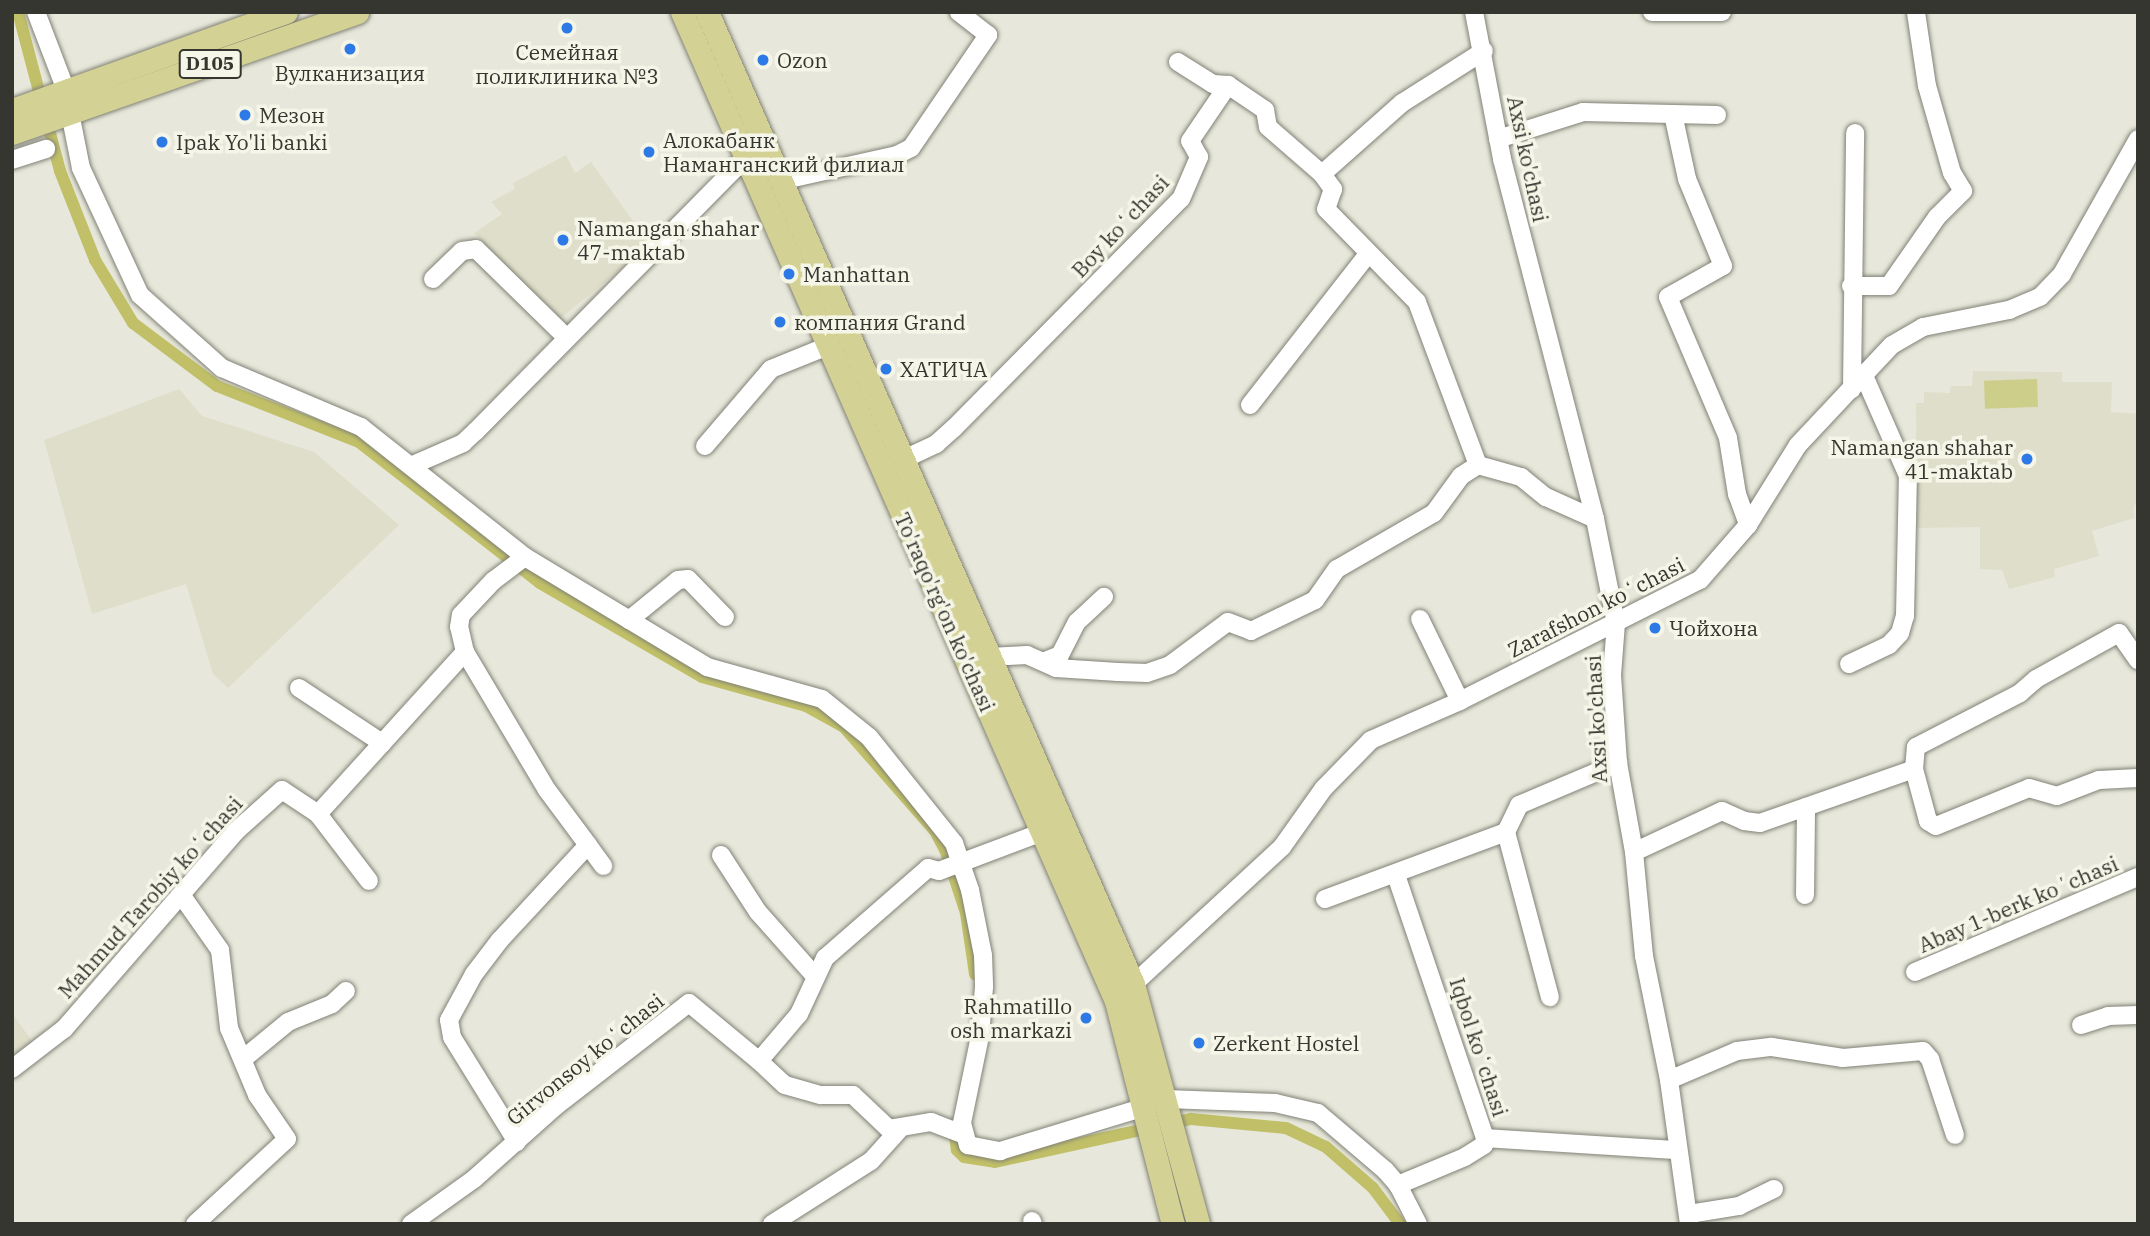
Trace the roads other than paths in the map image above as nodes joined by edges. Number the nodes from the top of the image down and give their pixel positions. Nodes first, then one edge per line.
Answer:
1 (36, 12) edge
2 (286, 12) edge
3 (357, 12) edge
4 (682, 12) edge
5 (707, 12) edge
6 (958, 12) edge
7 (1474, 12) edge
8 (1652, 12) edge
9 (1722, 12) edge
10 (1916, 12) edge
11 (1484, 51) junction
12 (1178, 62) dead end
13 (1228, 85) junction
14 (65, 103) junction
15 (1673, 114) junction
16 (1717, 115) dead end
17 (21, 118) edge
18 (1855, 133) dead end
19 (1498, 139) junction
20 (2138, 139) edge
21 (46, 149) dead end
22 (748, 155) junction
23 (12, 160) edge
24 (1322, 174) junction
25 (780, 181) junction
26 (1368, 254) junction
27 (433, 279) dead end
28 (1851, 286) junction
29 (566, 337) junction
30 (828, 346) junction
31 (1858, 383) junction
32 (1250, 405) dead end
33 (705, 446) dead end
34 (902, 460) junction
35 (413, 465) junction
36 (1478, 466) junction
37 (1595, 519) junction
38 (1748, 525) junction
39 (523, 558) junction
40 (1104, 597) dead end
41 (725, 617) dead end
42 (1420, 619) dead end
43 (629, 620) junction
44 (1616, 623) junction
45 (465, 652) junction
46 (989, 657) junction
47 (2138, 660) edge
48 (1045, 661) junction
49 (1849, 664) dead end
50 (299, 688) dead end
51 (1460, 701) junction
52 (382, 743) junction
53 (1618, 762) junction
54 (1914, 769) junction
55 (2138, 778) edge
56 (1807, 807) junction
57 (318, 814) junction
58 (1043, 832) junction
59 (1506, 832) junction
60 (588, 845) junction
61 (1634, 852) junction
62 (721, 855) dead end
63 (956, 865) junction
64 (603, 866) dead end
65 (1396, 875) junction
66 (2138, 877) edge
67 (369, 881) dead end
68 (1805, 895) dead end
69 (181, 896) junction
70 (1325, 899) dead end
71 (1915, 972) dead end
72 (814, 975) junction
73 (1133, 984) junction
74 (346, 991) dead end
75 (1550, 997) dead end
76 (1115, 1001) junction
77 (2138, 1015) edge
78 (2081, 1025) dead end
79 (243, 1059) junction
80 (759, 1061) junction
81 (12, 1069) edge
82 (1670, 1080) junction
83 (1167, 1100) junction
84 (1145, 1108) junction
85 (899, 1130) junction
86 (954, 1130) junction
87 (1955, 1135) dead end
88 (1485, 1138) junction
89 (517, 1142) junction
90 (1678, 1150) junction
91 (1398, 1185) junction
92 (1774, 1189) dead end
93 (1689, 1219) edge
94 (195, 1224) edge
95 (411, 1224) edge
96 (772, 1224) edge
97 (1173, 1224) edge
98 (1198, 1224) edge
99 (1418, 1224) edge

1 - 14 street
2 - 14 main road, D105
3 - 14 main road, D105
4 - 22 main road, To'raqo'rg'on ko'chasi
5 - 25 main road, To'raqo'rg'on ko'chasi
6 - 25 street
7 - 11 street, Axsi ko'chasi
8 - 9 street
10 - 28 street
11 - 19 street, Axsi ko'chasi
11 - 24 street
12 - 13 street
13 - 24 street
13 - 34 street, Boy koʻchasi
14 - 17 main road, D105
14 - 35 street
15 - 16 street
15 - 19 street
15 - 38 street
18 - 28 street
19 - 37 street, Axsi ko'chasi
20 - 31 street, Zarafshon koʻchasi
21 - 23 street
22 - 29 street
22 - 30 main road, To'raqo'rg'on ko'chasi
24 - 26 street
25 - 34 main road, To'raqo'rg'on ko'chasi
26 - 32 street
26 - 36 street
27 - 29 street
28 - 31 street
29 - 35 street
30 - 33 street
30 - 58 main road, To'raqo'rg'on ko'chasi
31 - 38 street, Zarafshon koʻchasi
31 - 49 street
34 - 46 main road, To'raqo'rg'on ko'chasi
35 - 39 street
36 - 37 street
36 - 48 street
37 - 44 street, Axsi ko'chasi
38 - 44 street, Zarafshon koʻchasi
39 - 43 street
39 - 45 street
40 - 48 street
41 - 43 street
42 - 51 street
43 - 63 street
44 - 51 street, Zarafshon koʻchasi
44 - 53 street, Axsi ko'chasi
45 - 52 street
45 - 60 street
46 - 48 street
46 - 73 main road, To'raqo'rg'on ko'chasi
47 - 54 street
50 - 52 street
51 - 73 street, Zarafshon koʻchasi
52 - 57 street
53 - 59 street
53 - 61 street, Axsi ko'chasi
54 - 55 street
54 - 56 street
56 - 61 street
56 - 68 street
57 - 67 street
57 - 69 street, Mahmud Tarobiy koʻchasi
58 - 63 street
58 - 76 main road, To'raqo'rg'on ko'chasi
59 - 65 street
59 - 75 street
60 - 64 street
60 - 89 street
61 - 82 street, Axsi ko'chasi
62 - 72 street
63 - 72 street
63 - 86 street
65 - 70 street
65 - 88 street, Iqbol koʻchasi
66 - 71 street, Аbay 1-berk koʼchasi
69 - 79 street
69 - 81 street, Mahmud Tarobiy koʻchasi
72 - 80 street
73 - 76 street, Zarafshon koʻchasi
73 - 83 main road, To'raqo'rg'on ko'chasi
74 - 79 street
76 - 84 main road, To'raqo'rg'on ko'chasi
77 - 78 street
79 - 94 street
80 - 85 street
80 - 89 street, Girvonsoy koʻchasi
82 - 87 street
82 - 90 street, Axsi ko'chasi
83 - 91 street
83 - 98 main road, To'raqo'rg'on ko'chasi
84 - 86 street
84 - 97 main road, To'raqo'rg'on ko'chasi
85 - 86 street
85 - 96 street
88 - 90 street
88 - 91 street, Iqbol koʻchasi
89 - 95 street, Girvonsoy koʻchasi
90 - 93 street, Axsi ko'chasi
91 - 99 street
92 - 93 street

